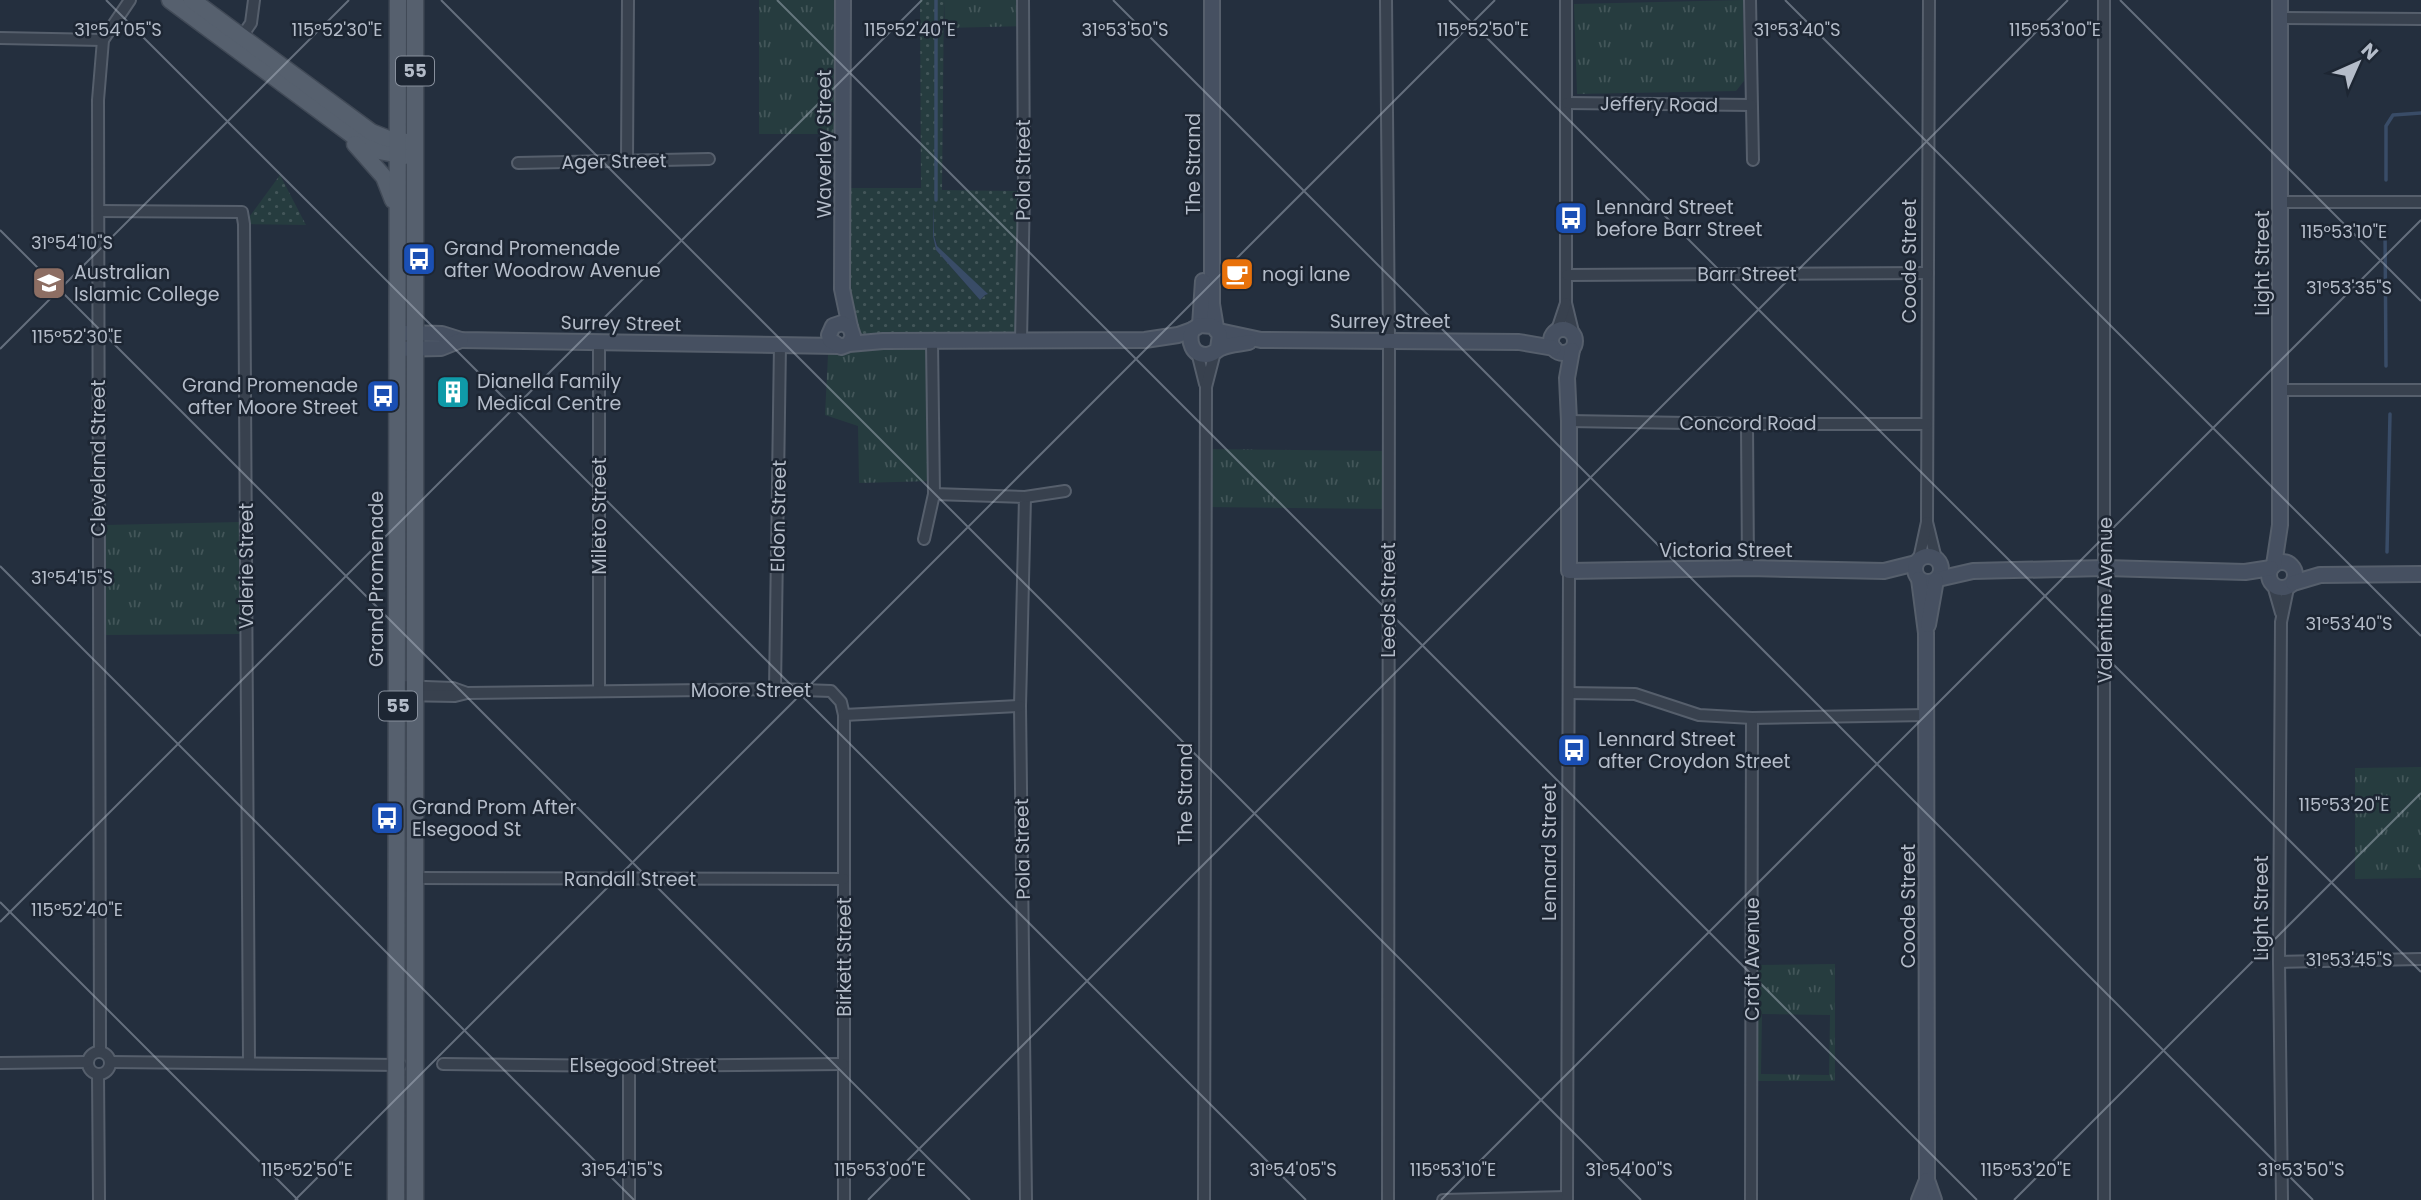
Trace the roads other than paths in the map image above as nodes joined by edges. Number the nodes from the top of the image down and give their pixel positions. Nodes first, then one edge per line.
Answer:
1 (170, 0) edge
2 (192, 0) edge
3 (398, 0) edge
4 (415, 0) edge
5 (628, 0) edge
6 (843, 0) edge
7 (1023, 0) edge
8 (1203, 0) edge
9 (1212, 0) edge
10 (1386, 0) edge
11 (1566, 0) edge
12 (1750, 0) edge
13 (1929, 0) edge
14 (2104, 0) edge
15 (2280, 0) edge
16 (128, 3) edge
17 (253, 5) edge
18 (2281, 18) junction
19 (2421, 19) edge
20 (0, 38) edge
21 (234, 39) junction
22 (103, 40) junction
23 (1567, 103) junction
24 (1751, 105) junction
25 (398, 107) junction
26 (339, 117) junction
27 (397, 148) junction
28 (416, 150) junction
29 (709, 159) dead end
30 (1753, 160) dead end
31 (627, 161) junction
32 (518, 163) dead end
33 (2281, 202) junction
34 (2421, 202) edge
35 (100, 211) junction
36 (396, 213) junction
37 (1928, 273) junction
38 (1567, 275) junction
39 (842, 289) junction
40 (1566, 303) junction
41 (1196, 328) junction
42 (832, 329) junction
43 (1217, 330) junction
44 (1556, 331) junction
45 (1573, 332) junction
46 (847, 337) junction
47 (1389, 339) junction
48 (415, 340) junction
49 (1021, 340) junction
50 (1145, 340) junction
51 (1261, 340) junction
52 (397, 341) junction
53 (599, 342) junction
54 (932, 342) junction
55 (1519, 342) junction
56 (780, 344) junction
57 (1194, 350) junction
58 (1217, 350) junction
59 (1561, 350) junction
60 (1206, 387) junction
61 (2281, 390) junction
62 (2421, 390) edge
63 (1569, 421) junction
64 (1747, 424) junction
65 (1927, 424) junction
66 (1065, 491) dead end
67 (934, 494) junction
68 (1025, 498) junction
69 (1927, 522) junction
70 (2280, 525) junction
71 (924, 539) dead end
72 (1748, 568) junction
73 (2105, 568) junction
74 (1917, 569) junction
75 (1569, 571) junction
76 (1938, 571) junction
77 (2421, 574) edge
78 (2272, 575) junction
79 (2292, 577) junction
80 (2282, 616) junction
81 (1926, 633) junction
82 (775, 689) junction
83 (398, 690) junction
84 (415, 691) junction
85 (599, 691) junction
86 (1569, 693) junction
87 (1020, 706) junction
88 (844, 715) junction
89 (1927, 715) junction
90 (1752, 718) junction
91 (416, 878) junction
92 (844, 879) junction
93 (2421, 959) edge
94 (2279, 962) junction
95 (100, 1051) junction
96 (87, 1062) junction
97 (110, 1062) junction
98 (0, 1063) edge
99 (249, 1063) junction
100 (443, 1064) dead end
101 (843, 1064) junction
102 (396, 1065) junction
103 (415, 1065) junction
104 (629, 1066) junction
105 (98, 1074) junction
106 (1927, 1180) junction
107 (1567, 1198) edge
108 (99, 1200) edge
109 (396, 1200) edge
110 (415, 1200) edge
111 (629, 1200) edge
112 (844, 1200) edge
113 (1026, 1200) edge
114 (1204, 1200) edge
115 (1388, 1200) edge
116 (1443, 1200) edge
117 (1751, 1200) edge
118 (1919, 1200) edge
119 (1934, 1200) edge
120 (2104, 1200) edge
121 (2282, 1200) edge

1 - 21 main road
2 - 21 main road
3 - 25 main road, Grand Promenade / 55
4 - 28 main road, Grand Promenade / 55
5 - 31 street
6 - 39 street, Waverley Street
7 - 49 street, Pola Street
8 - 41 street, The Strand
9 - 43 street, The Strand
10 - 47 street, Leeds Street
11 - 23 street, Lennard Street
12 - 24 street
13 - 37 street, Coode Street
14 - 73 street, Valentine Avenue
15 - 18 street, Light Street
16 - 22 street, Cleveland Street
17 - 21 street
18 - 19 street
18 - 33 street, Light Street
20 - 22 street
21 - 26 main road
22 - 35 street, Cleveland Street
23 - 24 street, Jeffery Road
23 - 38 street, Lennard Street
24 - 30 street
25 - 26 main road
25 - 27 main road, Grand Promenade / 55
26 - 27 main road
26 - 36 main road
27 - 28 main road
27 - 36 main road, Grand Promenade / 55
28 - 48 main road, Grand Promenade / 55
29 - 31 street, Ager Street
31 - 32 street, Ager Street
33 - 34 street
33 - 61 street, Light Street
35 - 95 street, Cleveland Street
35 - 99 street, Valerie Street
36 - 52 main road, Grand Promenade / 55
37 - 38 street, Barr Street
37 - 65 street, Coode Street
38 - 40 street, Lennard Street
39 - 42 street, Waverley Street
39 - 46 street, Waverley Street
40 - 44 street, Lennard Street
40 - 45 street, Lennard Street
41 - 43 street
41 - 50 street, Surrey Street
41 - 57 street
42 - 46 street
42 - 56 street, Surrey Street
43 - 51 street, Surrey Street
43 - 58 street
44 - 45 street
44 - 55 street, Surrey Street
44 - 59 street, Lennard Street
45 - 59 street, Lennard Street
46 - 54 street, Surrey Street
46 - 56 street, Surrey Street
47 - 51 street, Surrey Street
47 - 55 street, Surrey Street
47 - 115 street, Leeds Street
48 - 52 street, Surrey Street
48 - 53 street, Surrey Street
48 - 84 main road, Grand Promenade / 55
49 - 50 street, Surrey Street
49 - 54 street, Surrey Street
50 - 57 street, Surrey Street
51 - 58 street, Surrey Street
52 - 83 main road, Grand Promenade / 55
53 - 56 street, Surrey Street
53 - 85 street, Mileto Street
54 - 67 street
55 - 59 street, Surrey Street
56 - 82 street, Eldon Street
57 - 58 street
57 - 60 street, The Strand
58 - 60 street, The Strand
59 - 63 street, Lennard Street
60 - 114 street, The Strand
61 - 62 street
61 - 70 street, Light Street
63 - 64 street, Concord Road
63 - 75 street, Lennard Street
64 - 65 street, Concord Road
64 - 72 street
65 - 69 street, Coode Street
66 - 68 street
67 - 68 street
67 - 71 street
68 - 87 street, Pola Street
69 - 74 street, Coode Street
69 - 76 street, Coode Street
70 - 78 street, Light Street
70 - 79 street, Light Street
72 - 74 street, Victoria Street
72 - 75 street, Victoria Street
73 - 76 street
73 - 78 street
73 - 120 street, Valentine Avenue
74 - 76 street
74 - 76 street
74 - 81 street, Coode Street
75 - 86 street, Lennard Street
76 - 81 street, Coode Street
77 - 79 street
78 - 79 street
78 - 79 street
78 - 80 street, Light Street
79 - 80 street, Light Street
80 - 94 street, Light Street
81 - 89 street, Coode Street
82 - 85 street, Moore Street
82 - 88 street, Moore Street
83 - 84 street, Moore Street
83 - 102 main road, Grand Promenade / 55
84 - 85 street, Moore Street
84 - 91 main road, Grand Promenade / 55
86 - 90 street
86 - 107 street, Lennard Street
87 - 88 street
87 - 113 street, Pola Street
88 - 92 street, Birkett Street
89 - 90 street
89 - 106 street, Coode Street
90 - 117 street, Croft Avenue
91 - 92 street, Randall Street
91 - 103 main road, Grand Promenade / 55
92 - 101 street, Birkett Street
93 - 94 street
94 - 121 street, Light Street
95 - 96 street
95 - 97 street
96 - 98 street
96 - 105 street
97 - 99 street
97 - 105 street
99 - 102 street
100 - 104 street, Elsegood Street
101 - 104 street, Elsegood Street
101 - 112 street, Birkett Street
102 - 103 street
102 - 109 main road, Grand Promenade / 55
103 - 110 main road, Grand Promenade / 55
104 - 111 street
105 - 108 street
106 - 118 street, Coode Street
106 - 119 street, Coode Street
107 - 116 street

